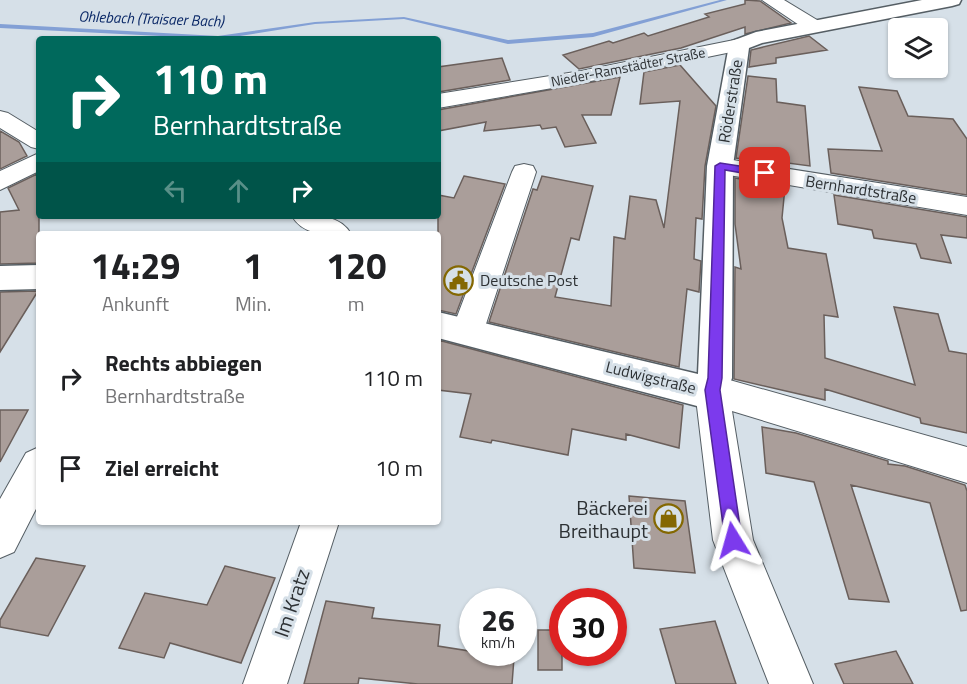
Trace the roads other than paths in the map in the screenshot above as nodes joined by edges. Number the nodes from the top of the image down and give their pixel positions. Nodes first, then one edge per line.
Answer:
1 (771, 0) edge
2 (952, 0) edge
3 (815, 27) junction
4 (739, 45) junction
5 (441, 100) edge
6 (0, 118) edge
7 (36, 140) edge
8 (36, 163) edge
9 (720, 166) junction
10 (524, 172) dead end
11 (0, 182) edge
12 (967, 206) edge
13 (310, 219) edge
14 (332, 231) edge
15 (36, 277) edge
16 (0, 278) edge
17 (453, 328) edge
18 (712, 390) junction
19 (967, 465) edge
20 (36, 471) edge
21 (319, 525) edge
22 (0, 538) edge
23 (265, 684) edge
24 (791, 684) edge

1 - 3 street
2 - 3 street, Nieder-Ramstädter Straße
3 - 4 street, Nieder-Ramstädter Straße
4 - 5 street, Nieder-Ramstädter Straße
4 - 9 street, Röderstraße
6 - 7 street
8 - 11 street
9 - 12 street, Bernhardtstraße
9 - 18 street, Röderstraße
10 - 17 street
13 - 14 street
15 - 16 street
17 - 18 street, Ludwigstraße
18 - 19 street, Ludwigstraße
18 - 24 street, Röderstraße
20 - 22 street
21 - 23 street, Im Kratz

